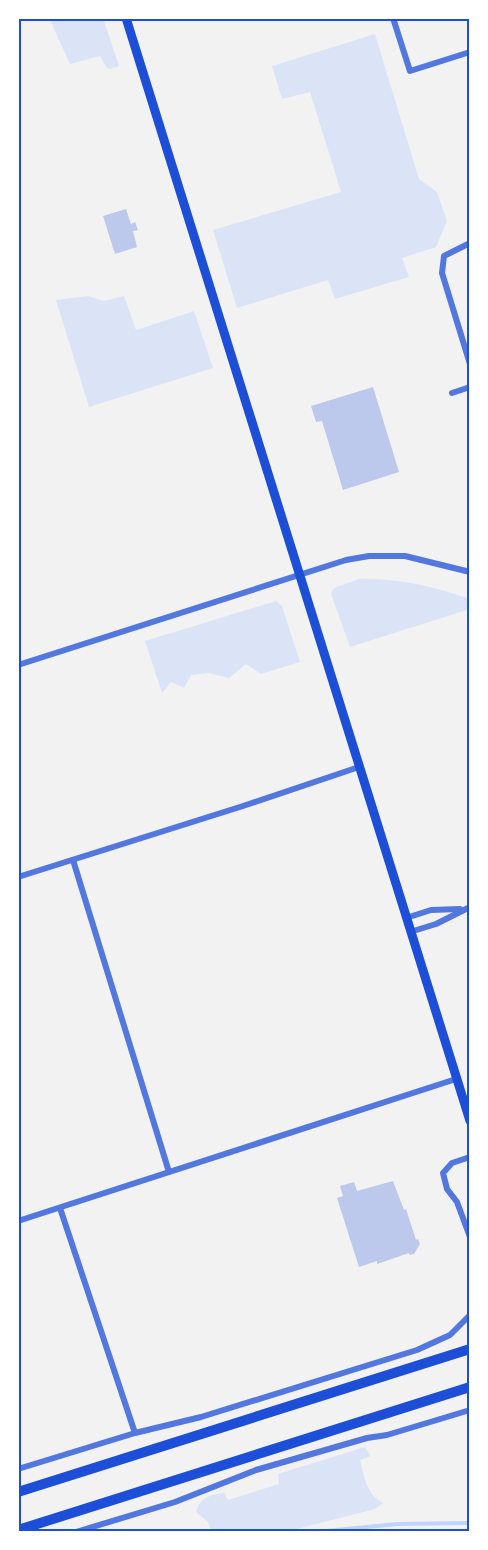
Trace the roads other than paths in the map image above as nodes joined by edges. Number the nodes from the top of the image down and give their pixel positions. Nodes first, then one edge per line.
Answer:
1 (126, 18) edge
2 (393, 18) edge
3 (470, 52) edge
4 (470, 243) edge
5 (470, 364) edge
6 (470, 387) edge
7 (452, 393) dead end
8 (470, 572) edge
9 (299, 575) junction
10 (19, 662) edge
11 (359, 767) junction
12 (73, 860) junction
13 (18, 877) edge
14 (467, 908) edge
15 (406, 918) junction
16 (410, 932) junction
17 (456, 1079) junction
18 (470, 1121) edge
19 (470, 1157) edge
20 (169, 1172) junction
21 (60, 1208) junction
22 (18, 1221) edge
23 (470, 1237) edge
24 (470, 1315) edge
25 (470, 1349) edge
26 (470, 1388) edge
27 (470, 1410) edge
28 (135, 1433) junction
29 (18, 1469) edge
30 (18, 1492) edge
31 (18, 1530) edge
32 (76, 1532) edge

1 - 9 main road
2 - 3 street
4 - 5 street
6 - 7 street
8 - 9 street
9 - 10 street
9 - 11 main road
11 - 12 street
11 - 15 main road
12 - 13 street
12 - 20 street
14 - 15 street
14 - 16 street
15 - 16 main road
16 - 17 main road
17 - 18 main road
17 - 20 street
19 - 23 street
20 - 21 street
21 - 22 street
21 - 28 street
24 - 28 street
25 - 30 highway
26 - 31 highway
27 - 32 street
28 - 29 street

